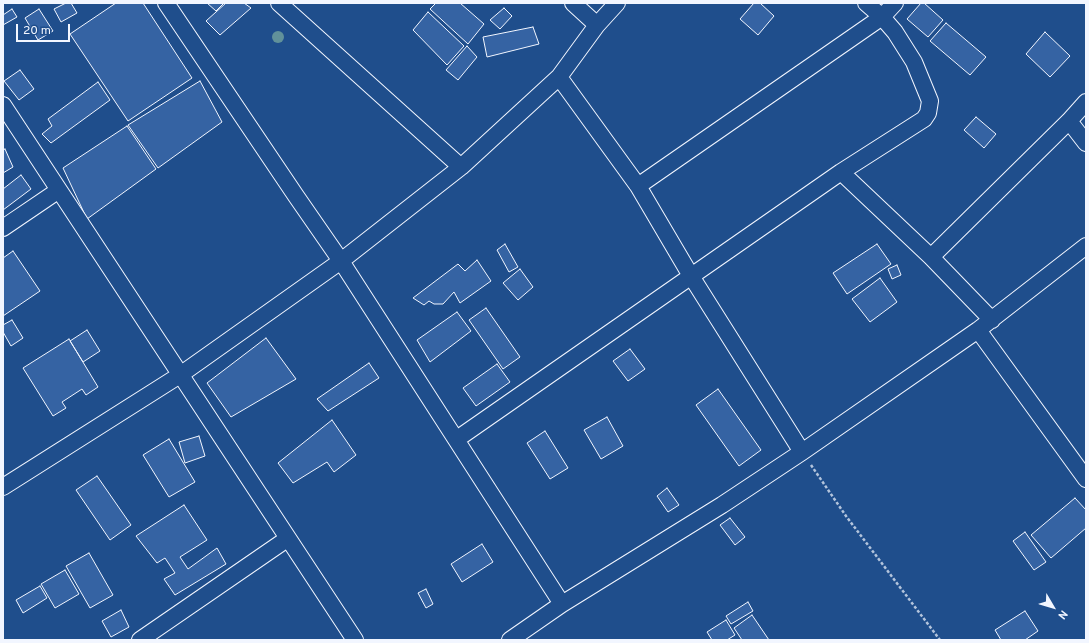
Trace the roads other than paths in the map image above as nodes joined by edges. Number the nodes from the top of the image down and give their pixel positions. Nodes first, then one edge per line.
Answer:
1 (166, 3) edge
2 (279, 3) edge
3 (573, 3) edge
4 (617, 3) edge
5 (866, 3) edge
6 (895, 3) edge
7 (882, 17) junction
8 (597, 25) junction
9 (559, 77) junction
10 (1086, 102) edge
11 (3, 105) edge
12 (1069, 121) junction
13 (1086, 143) edge
14 (460, 167) junction
15 (841, 172) junction
16 (638, 186) junction
17 (59, 190) junction
18 (3, 228) edge
19 (1086, 246) edge
20 (931, 258) junction
21 (341, 261) junction
22 (691, 276) junction
23 (992, 320) junction
24 (978, 330) junction
25 (180, 375) junction
26 (457, 439) junction
27 (802, 452) junction
28 (1086, 478) edge
29 (3, 487) edge
30 (287, 539) junction
31 (562, 604) junction
32 (140, 640) edge
33 (355, 640) edge
34 (510, 640) edge

1 - 21 street
2 - 14 street
3 - 8 street
4 - 8 street
5 - 7 street
6 - 7 street
7 - 15 street
7 - 16 street
8 - 9 street
9 - 14 street
9 - 16 street
10 - 12 street
11 - 17 street
12 - 13 street
12 - 20 street
14 - 21 street
15 - 20 street
15 - 22 street
16 - 22 street
17 - 18 street
17 - 25 street
19 - 23 street
20 - 23 street
21 - 25 street
21 - 26 street
22 - 26 street
22 - 27 street
23 - 24 street
24 - 27 street
24 - 28 street
25 - 29 street
25 - 30 street
26 - 31 street
27 - 31 street
30 - 32 street
30 - 33 street
31 - 34 street

